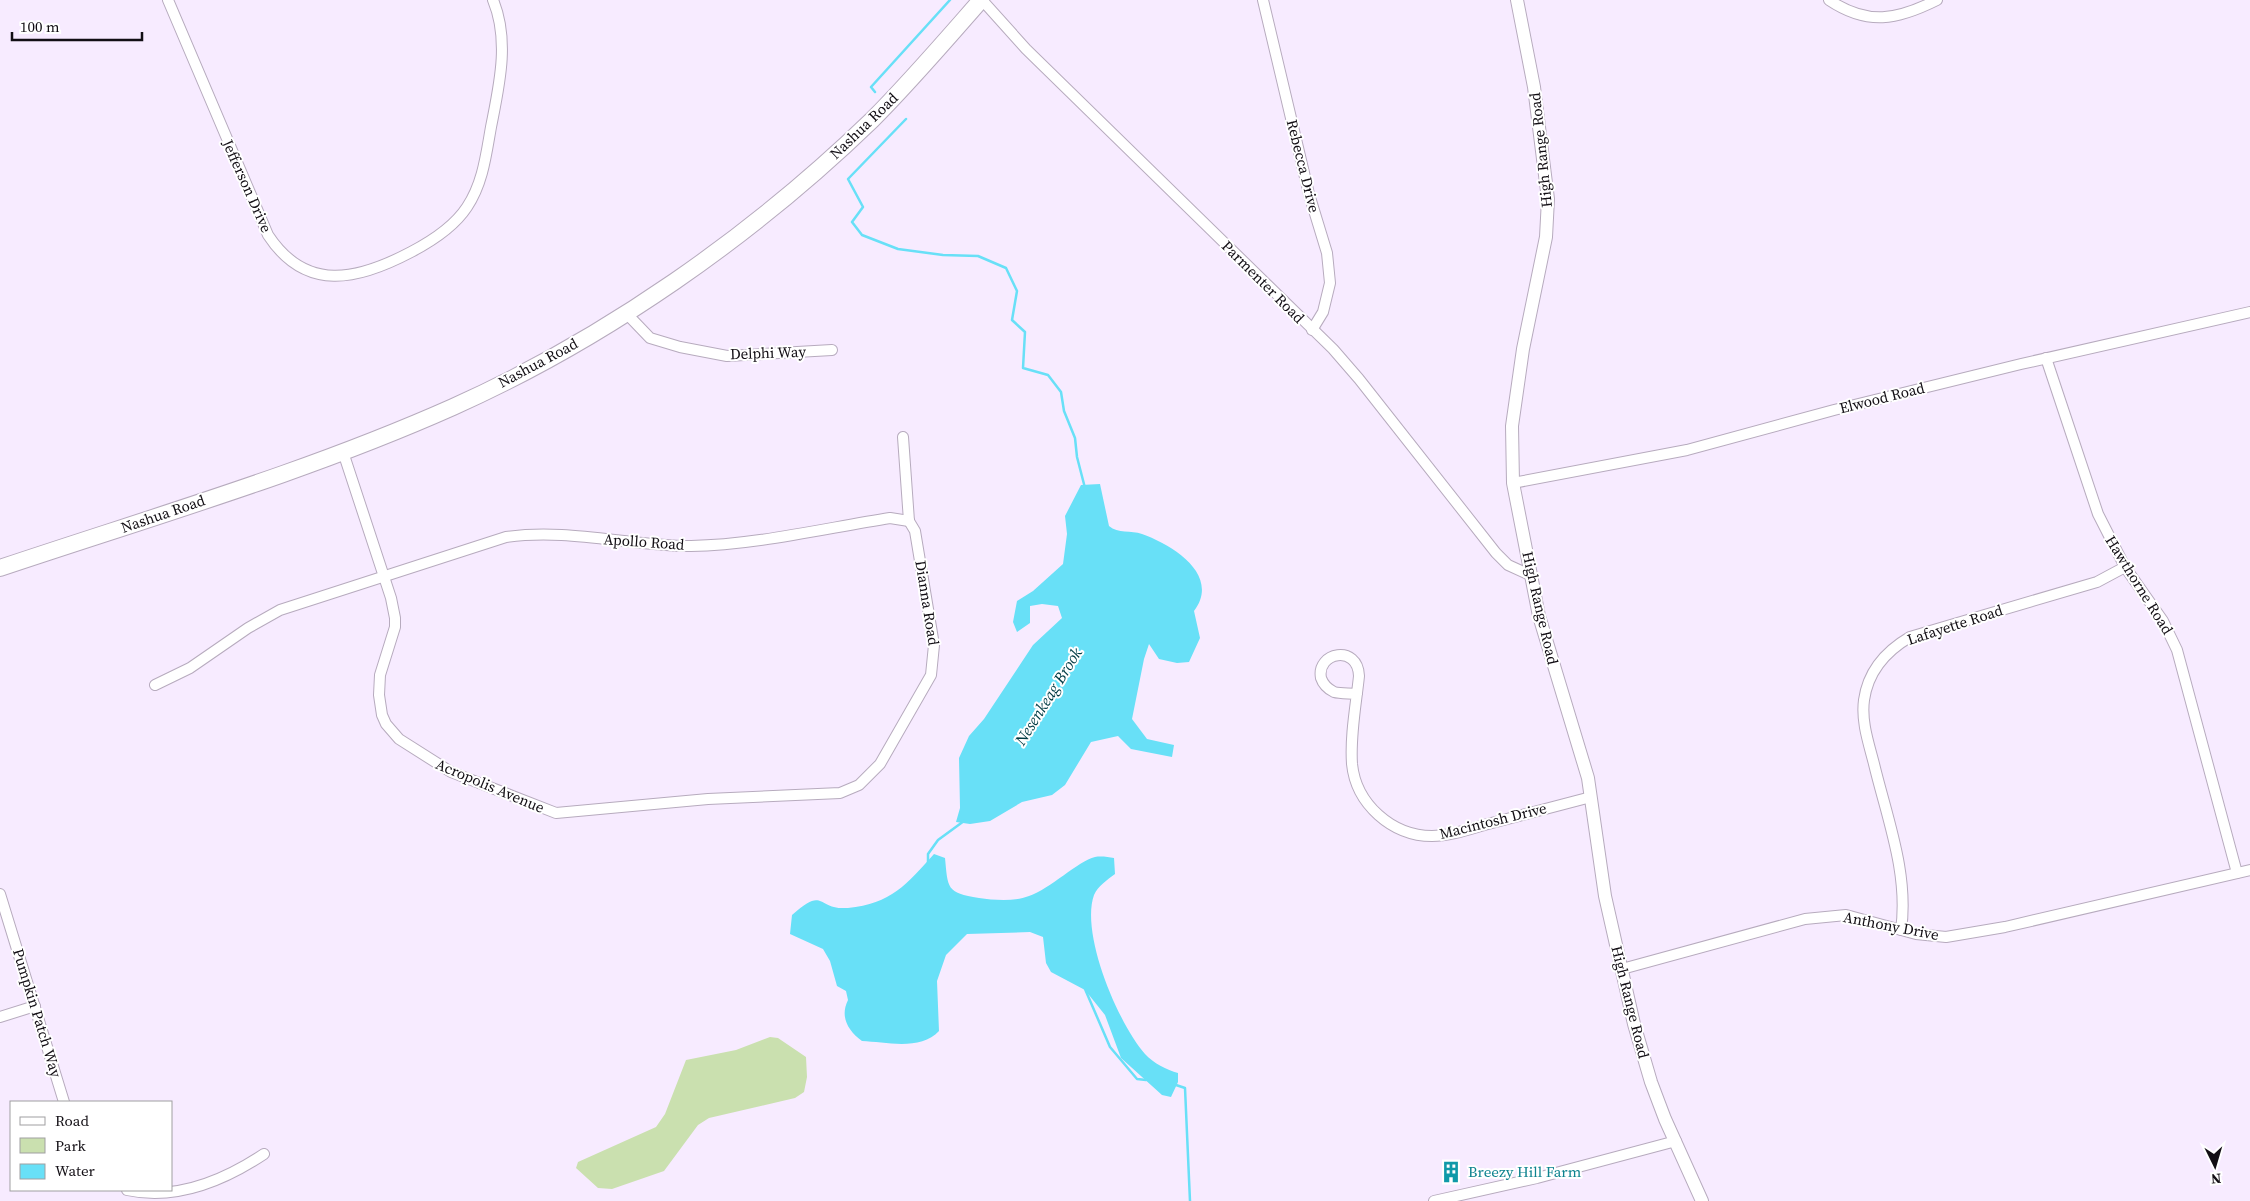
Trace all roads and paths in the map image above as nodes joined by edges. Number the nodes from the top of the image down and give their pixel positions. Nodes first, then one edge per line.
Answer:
1 (168, 0) edge
2 (493, 0) edge
3 (981, 0) edge
4 (1262, 0) edge
5 (1517, 0) edge
6 (1829, 0) edge
7 (1937, 0) edge
8 (2250, 312) edge
9 (626, 313) junction
10 (1312, 330) junction
11 (832, 350) dead end
12 (2046, 358) junction
13 (903, 437) dead end
14 (343, 452) junction
15 (1513, 483) junction
16 (909, 521) junction
17 (2125, 567) junction
18 (0, 568) edge
19 (1530, 575) junction
20 (384, 577) junction
21 (155, 685) dead end
22 (1357, 694) junction
23 (859, 785) joint
24 (1591, 797) junction
25 (2250, 870) edge
26 (2237, 873) junction
27 (0, 894) edge
28 (1901, 930) junction
29 (1622, 969) junction
30 (35, 1006) junction
31 (0, 1016) edge
32 (64, 1101) edge
33 (1676, 1141) junction
34 (264, 1154) dead end
35 (131, 1191) edge
36 (1434, 1201) edge
37 (1702, 1201) edge

1 - 2 street, Jefferson Drive
3 - 9 main road, Nashua Road
3 - 10 street, Parmenter Road
4 - 10 street, Rebecca Drive
5 - 15 street, High Range Road
6 - 7 street
8 - 12 street, Elwood Road
9 - 11 street, Delphi Way
9 - 14 main road, Nashua Road
10 - 19 street, Parmenter Road
12 - 15 street, Elwood Road
12 - 17 street, Hawthorne Road
13 - 16 street, Dianna Road
14 - 18 main road, Nashua Road
14 - 20 street, Acropolis Avenue
15 - 19 street, High Range Road
16 - 20 street, Apollo Road
16 - 23 street, Dianna Road
17 - 26 street, Hawthorne Road
17 - 28 street, Lafayette Road
19 - 24 street, High Range Road
20 - 21 street, Apollo Road
20 - 23 street, Acropolis Avenue
22 - 22 street, Macintosh Drive
22 - 24 street, Macintosh Drive
24 - 29 street, High Range Road
25 - 26 street, Anthony Drive
26 - 28 street, Anthony Drive
27 - 30 street, Pumpkin Patch Way
28 - 29 street, Anthony Drive
29 - 33 street, High Range Road
30 - 31 street
30 - 32 street, Pumpkin Patch Way
33 - 36 street
33 - 37 street, High Range Road
34 - 35 street

